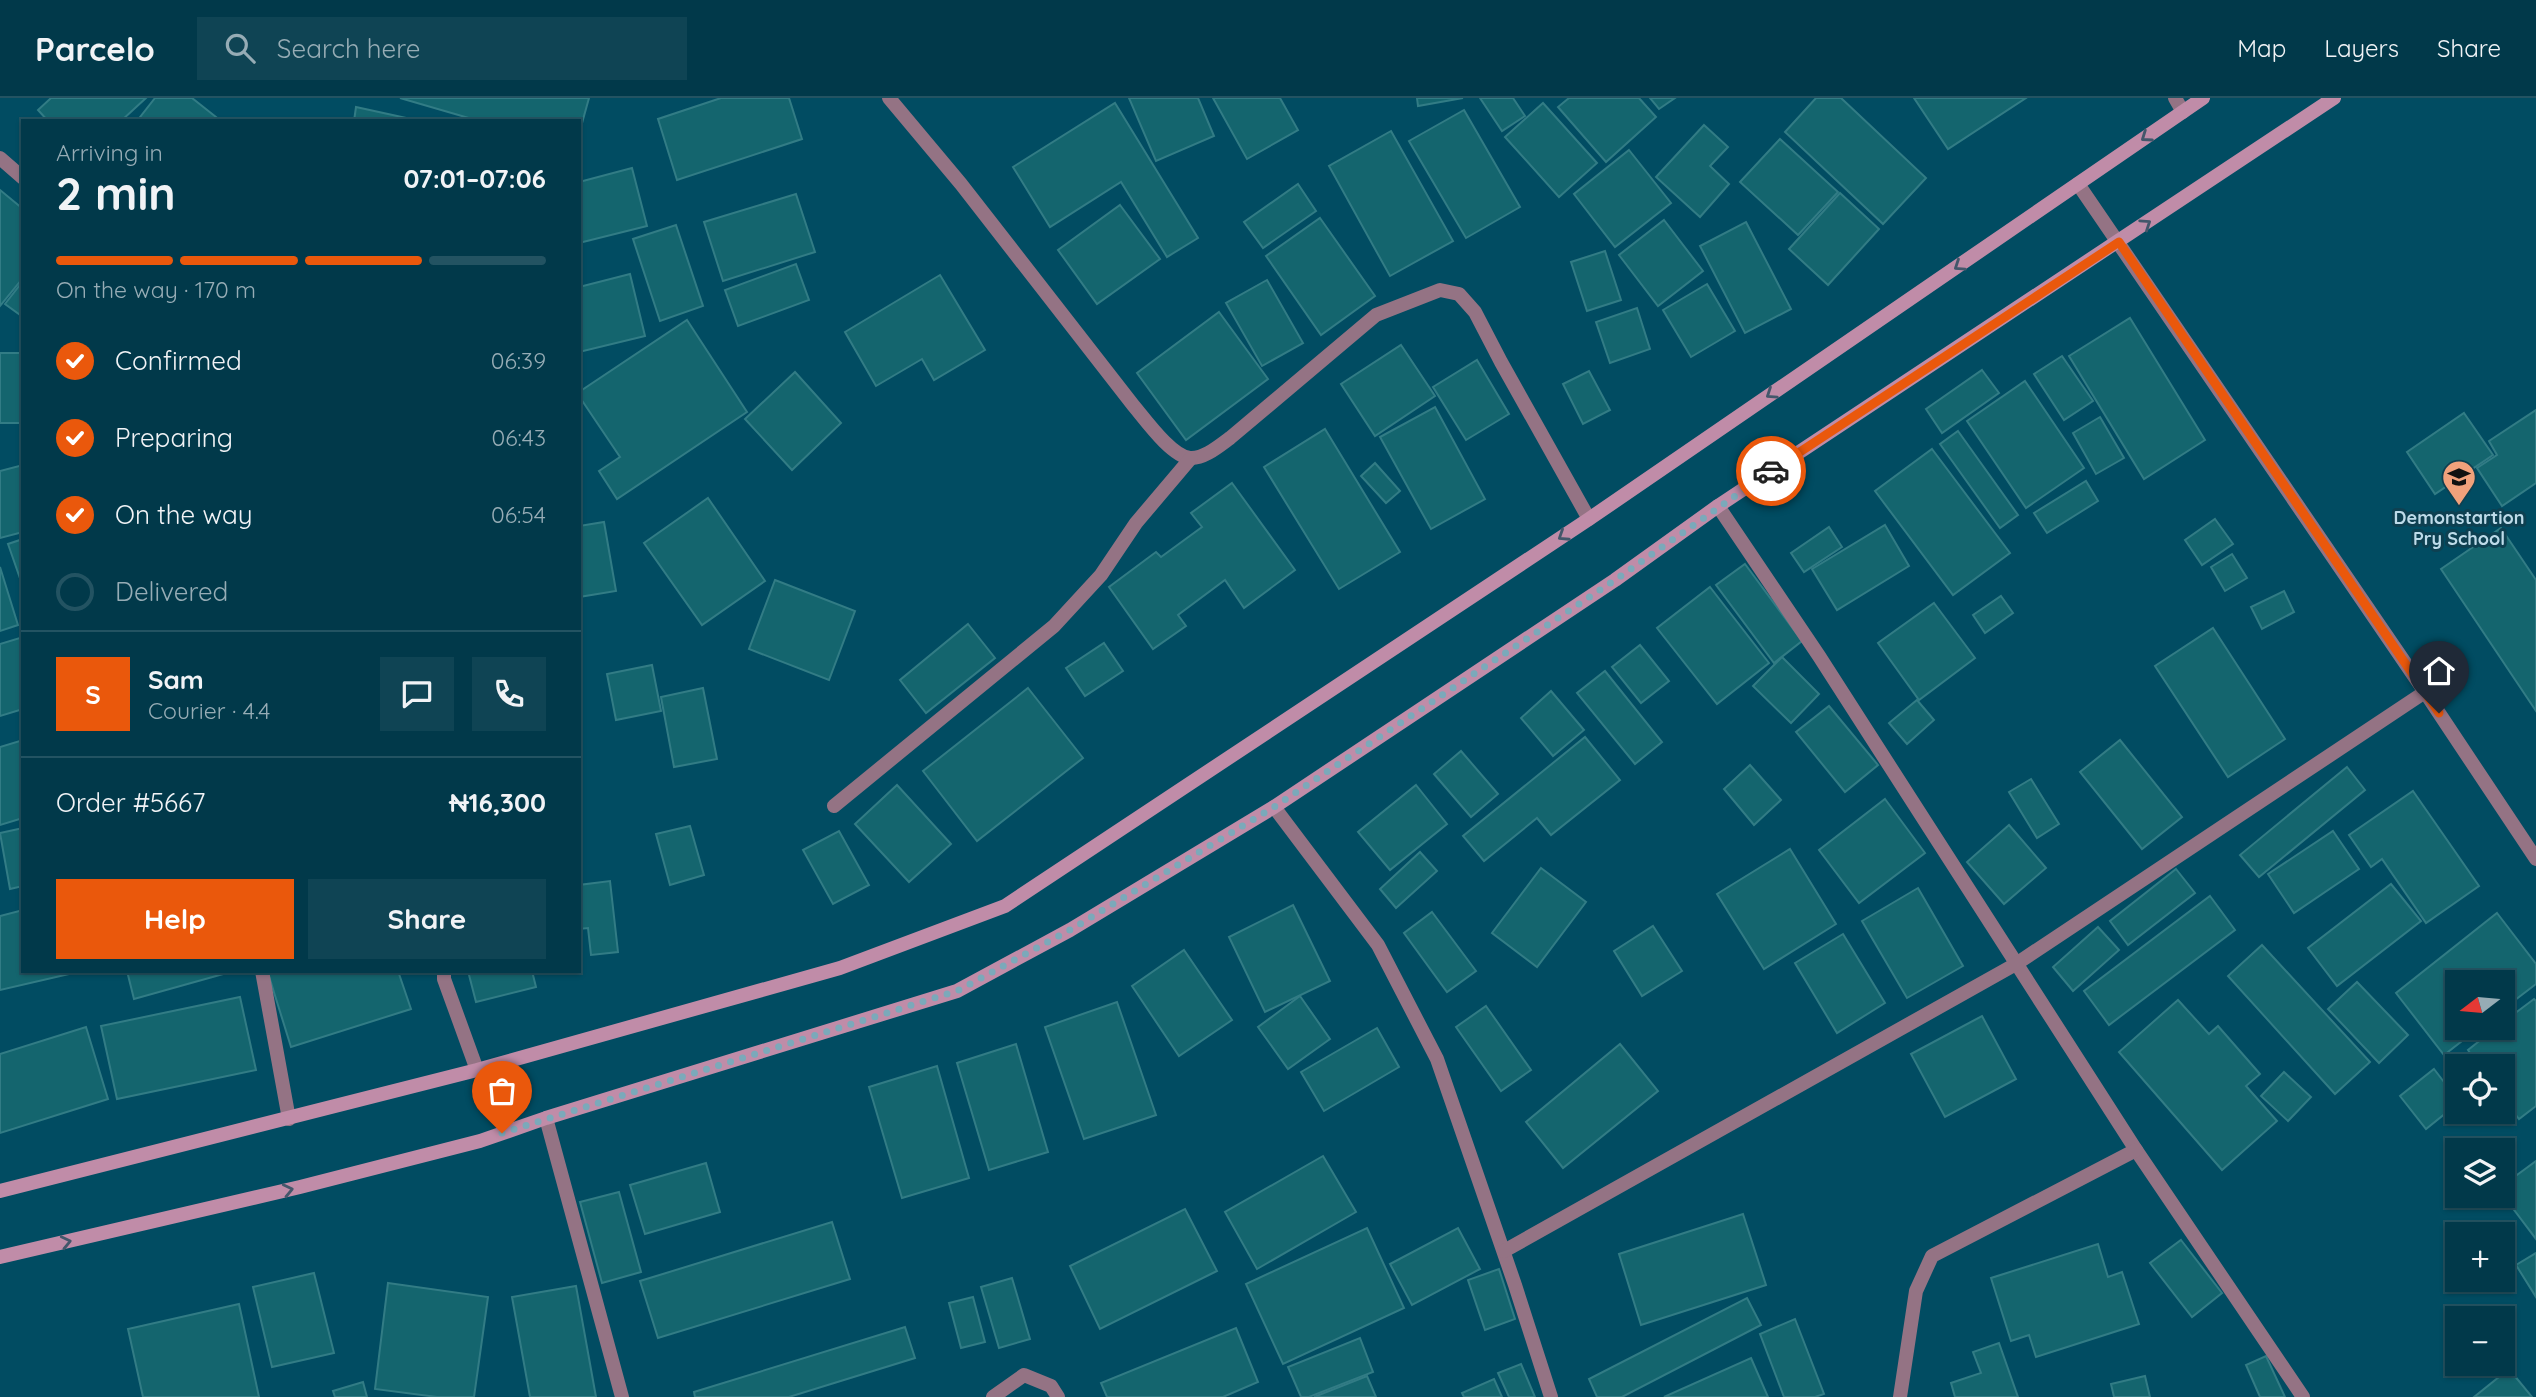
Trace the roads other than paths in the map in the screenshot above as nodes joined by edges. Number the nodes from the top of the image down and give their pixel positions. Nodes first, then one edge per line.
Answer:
1 (889, 98) edge
2 (2175, 98) edge
3 (2203, 98) edge
4 (2334, 98) edge
5 (2183, 111) junction
6 (0, 158) edge
7 (21, 176) edge
8 (2078, 184) junction
9 (2119, 242) junction
10 (1191, 458) junction
11 (1718, 506) junction
12 (1589, 519) junction
13 (2425, 692) junction
14 (834, 806) dead end
15 (1274, 807) junction
16 (2536, 859) edge
17 (2016, 964) junction
18 (261, 973) edge
19 (444, 973) edge
20 (477, 1070) junction
21 (546, 1118) junction
22 (289, 1119) junction
23 (2136, 1150) junction
24 (0, 1191) edge
25 (1504, 1251) junction
26 (0, 1258) edge
27 (622, 1397) edge
28 (993, 1397) edge
29 (1058, 1397) edge
30 (1551, 1397) edge
31 (1900, 1397) edge
32 (2303, 1397) edge

1 - 10 street
2 - 5 street
3 - 5 main road
9 -> 4 main road
5 -> 8 main road
6 - 7 street
8 - 9 street
8 -> 12 main road
9 - 11 main road
9 - 13 street
10 - 12 street
10 - 14 street
11 - 15 main road
11 - 17 street
12 -> 20 main road
13 - 16 street
13 - 17 street
15 - 21 main road
15 - 25 street
17 - 23 street
17 - 25 street
18 - 22 street
19 - 20 street
20 - 22 main road
26 -> 21 main road
21 - 27 street
22 - 24 main road
23 - 31 street
23 - 32 street
25 - 30 street
28 - 29 street

